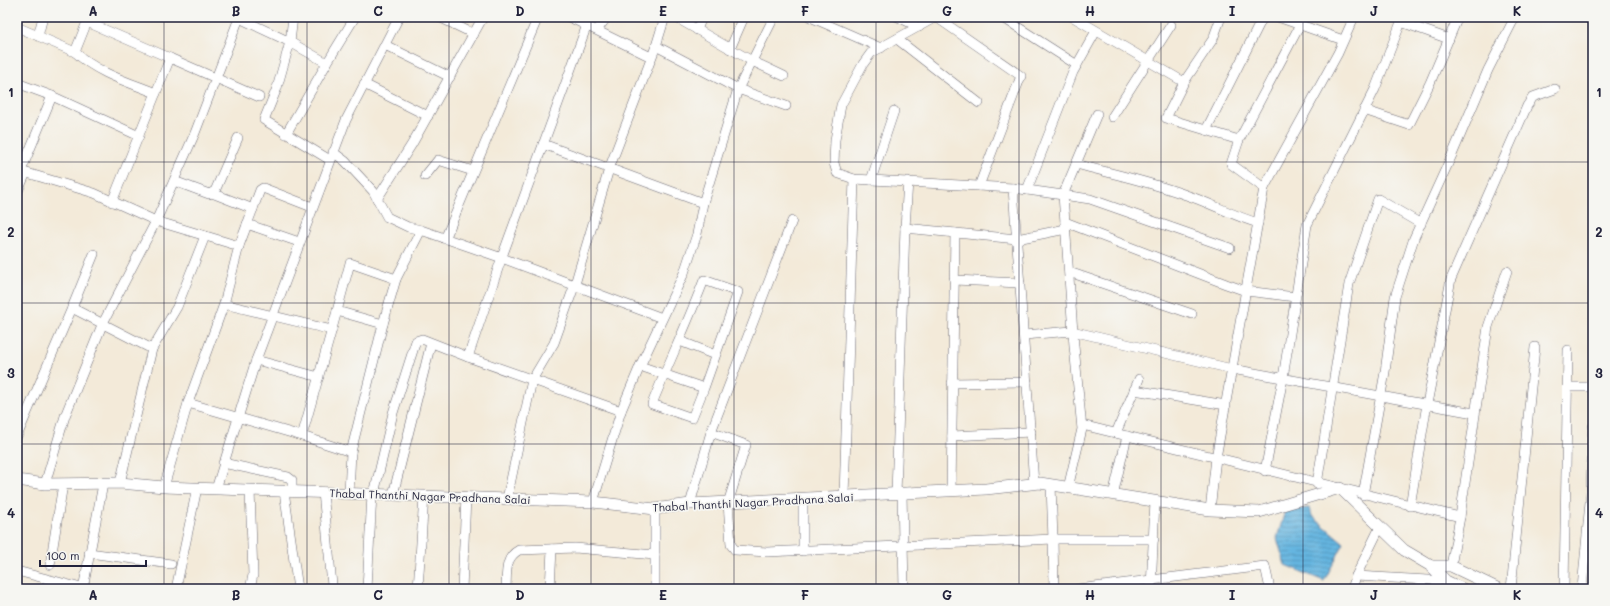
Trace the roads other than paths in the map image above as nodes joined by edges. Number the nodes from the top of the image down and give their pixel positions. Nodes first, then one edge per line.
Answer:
1 (43, 17) edge
2 (238, 17) edge
3 (293, 17) edge
4 (355, 17) edge
5 (399, 17) edge
6 (439, 17) edge
7 (483, 17) edge
8 (538, 17) edge
9 (568, 17) edge
10 (607, 17) edge
11 (665, 17) edge
12 (675, 17) edge
13 (702, 17) edge
14 (744, 17) edge
15 (774, 17) edge
16 (810, 17) edge
17 (898, 17) edge
18 (936, 17) edge
19 (1002, 17) edge
20 (1073, 17) edge
21 (1221, 17) edge
22 (1264, 17) edge
23 (1278, 17) edge
24 (1354, 17) edge
25 (1458, 17) edge
26 (1515, 17) edge
27 (88, 19) edge
28 (1402, 20) edge
29 (587, 25) junction
30 (1300, 25) junction
31 (1171, 26) dead end
32 (17, 27) edge
33 (919, 27) junction
34 (597, 30) junction
35 (697, 30) junction
36 (1096, 31) junction
37 (474, 34) junction
38 (38, 36) junction
39 (1449, 39) junction
40 (897, 40) junction
41 (1343, 40) junction
42 (290, 42) junction
43 (385, 45) junction
44 (656, 46) junction
45 (881, 48) junction
46 (730, 49) junction
47 (75, 52) junction
48 (651, 57) junction
49 (170, 58) junction
50 (752, 61) junction
51 (1147, 62) junction
52 (327, 63) junction
53 (1077, 65) junction
54 (784, 76) dead end
55 (450, 77) junction
56 (215, 78) junction
57 (1184, 82) junction
58 (17, 83) edge
59 (364, 84) junction
60 (738, 89) junction
61 (1555, 90) dead end
62 (156, 93) junction
63 (52, 96) junction
64 (259, 97) dead end
65 (979, 103) dead end
66 (786, 106) dead end
67 (1364, 110) junction
68 (894, 111) dead end
69 (1097, 114) dead end
70 (428, 116) junction
71 (1112, 117) dead end
72 (1206, 130) junction
73 (286, 134) junction
74 (139, 136) junction
75 (238, 138) dead end
76 (1239, 140) junction
77 (543, 144) junction
78 (332, 156) junction
79 (1076, 164) junction
80 (609, 169) junction
81 (473, 171) junction
82 (21, 172) edge
83 (425, 176) dead end
84 (854, 179) junction
85 (871, 180) junction
86 (174, 181) junction
87 (908, 182) junction
88 (979, 186) junction
89 (1013, 188) junction
90 (1264, 188) junction
91 (1027, 190) junction
92 (17, 193) edge
93 (212, 193) junction
94 (1063, 195) junction
95 (377, 199) junction
96 (112, 202) junction
97 (703, 203) junction
98 (312, 207) junction
99 (253, 209) junction
100 (156, 221) junction
101 (792, 221) dead end
102 (1258, 223) junction
103 (247, 224) junction
104 (1420, 224) junction
105 (1065, 225) junction
106 (905, 228) junction
107 (420, 230) junction
108 (954, 233) junction
109 (205, 236) junction
110 (445, 239) junction
111 (1017, 239) junction
112 (299, 242) junction
113 (239, 246) junction
114 (1230, 248) dead end
115 (94, 254) dead end
116 (502, 258) junction
117 (1069, 272) junction
118 (1507, 272) dead end
119 (396, 279) junction
120 (954, 280) junction
121 (1020, 283) junction
122 (574, 284) junction
123 (1246, 290) junction
124 (1295, 297) junction
125 (224, 304) junction
126 (72, 308) junction
127 (337, 311) junction
128 (1192, 314) dead end
129 (272, 316) junction
130 (662, 318) junction
131 (383, 324) junction
132 (102, 325) junction
133 (332, 330) junction
134 (1072, 331) junction
135 (1024, 334) junction
136 (680, 341) junction
137 (431, 343) junction
138 (1535, 347) dead end
139 (152, 349) junction
140 (1568, 350) dead end
141 (715, 355) junction
142 (468, 357) junction
143 (256, 360) junction
144 (640, 366) junction
145 (1232, 369) junction
146 (664, 374) junction
147 (319, 377) junction
148 (1283, 378) junction
149 (1139, 379) dead end
150 (532, 380) junction
151 (1027, 382) junction
152 (952, 383) junction
153 (1332, 387) junction
154 (1568, 387) junction
155 (1593, 387) edge
156 (704, 388) junction
157 (1134, 390) junction
158 (1380, 396) junction
159 (188, 403) junction
160 (1427, 404) junction
161 (1226, 405) junction
162 (621, 411) junction
163 (1474, 413) junction
164 (236, 418) junction
165 (1082, 424) junction
166 (1593, 427) edge
167 (711, 432) junction
168 (1031, 432) junction
169 (1116, 433) junction
170 (17, 436) edge
171 (302, 436) junction
172 (952, 436) junction
173 (1127, 436) junction
174 (351, 452) junction
175 (1216, 458) junction
176 (223, 463) junction
177 (1592, 464) edge
178 (1265, 471) junction
179 (17, 480) edge
180 (120, 483) junction
181 (45, 484) junction
182 (63, 484) junction
183 (103, 484) junction
184 (1034, 484) junction
185 (1317, 484) junction
186 (1051, 485) junction
187 (164, 487) junction
188 (197, 488) junction
189 (1068, 488) junction
190 (1340, 488) junction
191 (216, 489) junction
192 (250, 490) junction
193 (288, 491) junction
194 (951, 491) junction
195 (323, 492) junction
196 (349, 493) junction
197 (373, 494) junction
198 (899, 494) junction
199 (392, 495) junction
200 (1113, 495) junction
201 (1363, 495) junction
202 (424, 496) junction
203 (844, 496) junction
204 (466, 497) junction
205 (507, 499) junction
206 (803, 499) junction
207 (1155, 501) junction
208 (593, 502) junction
209 (728, 503) junction
210 (690, 504) junction
211 (1410, 506) junction
212 (655, 509) junction
213 (1210, 510) junction
214 (1460, 517) junction
215 (1380, 527) junction
216 (1053, 539) junction
217 (1154, 539) junction
218 (903, 547) junction
219 (552, 549) junction
220 (803, 550) junction
221 (89, 553) junction
222 (655, 555) junction
223 (171, 564) dead end
224 (50, 565) dead end
225 (1431, 566) junction
226 (1451, 566) junction
227 (17, 571) edge
228 (1356, 576) junction
229 (1152, 578) junction
230 (1446, 581) junction
231 (332, 585) dead end
232 (84, 589) edge
233 (176, 589) edge
234 (250, 589) edge
235 (298, 589) edge
236 (368, 589) edge
237 (418, 589) edge
238 (462, 589) edge
239 (506, 589) edge
240 (550, 589) edge
241 (655, 589) edge
242 (904, 589) edge
243 (1054, 589) edge
244 (1078, 589) edge
245 (1151, 589) edge
246 (1270, 589) edge
247 (1352, 589) edge
248 (1463, 589) edge
249 (1499, 589) edge
250 (1511, 589) edge
251 (1564, 589) edge
252 (1582, 589) edge

1 - 38 street
2 - 42 street
2 - 56 street
3 - 42 street
4 - 52 street
5 - 43 street
6 - 37 street
7 - 37 street
8 - 81 street
9 - 29 street
10 - 34 street
11 - 44 street
12 - 35 street
13 - 35 street
14 - 46 street
15 - 50 street
16 - 45 street
17 - 33 street
18 - 33 street
18 - 88 street
19 - 53 street
20 - 36 street
21 - 57 street
22 - 72 street
23 - 30 street
24 - 41 street
25 - 39 street
26 - 104 street
27 - 47 street
27 - 49 street
28 - 39 street
28 - 67 street
29 - 34 street
29 - 77 street
30 - 41 street
30 - 76 street
31 - 51 street
32 - 38 street
33 - 40 street
34 - 48 street
35 - 46 street
36 - 51 street
36 - 53 street
37 - 55 street
38 - 47 street
39 - 67 street
40 - 45 street
40 - 65 street
41 - 90 street
42 - 52 street
42 - 73 street
43 - 55 street
43 - 59 street
44 - 48 street
44 - 60 street
45 - 84 street
46 - 50 street
47 - 62 street
48 - 80 street
49 - 56 street
49 - 62 street
50 - 54 street
50 - 60 street
51 - 57 street
51 - 71 street
52 - 73 street
53 - 91 street
55 - 70 street
56 - 64 street
56 - 86 street
57 - 72 street
58 - 63 street
59 - 70 street
59 - 78 street
60 - 66 street
60 - 97 street
61 - 160 street
62 - 74 street
63 - 74 street
63 - 82 street
67 - 124 street
68 - 85 street
69 - 79 street
70 - 95 street
72 - 76 street
73 - 78 street
74 - 96 street
75 - 93 street
76 - 90 street
77 - 80 street
77 - 116 street
78 - 95 street
78 - 98 street
79 - 94 street
79 - 102 street
80 - 97 street
80 - 122 street
81 - 83 street
81 - 110 street
82 - 92 street
82 - 96 street
84 - 85 street
84 - 203 street
85 - 87 street
86 - 93 street
86 - 100 street
87 - 88 street
87 - 106 street
88 - 89 street
89 - 91 street
89 - 111 street
90 - 102 street
91 - 94 street
93 - 99 street
94 - 105 street
94 - 114 street
95 - 107 street
96 - 100 street
97 - 130 street
98 - 99 street
98 - 112 street
99 - 103 street
100 - 109 street
100 - 132 street
101 - 167 street
102 - 123 street
103 - 112 street
103 - 113 street
104 - 153 street
104 - 158 street
105 - 111 street
105 - 117 street
105 - 123 street
106 - 108 street
106 - 198 street
107 - 110 street
107 - 119 street
108 - 111 street
108 - 120 street
109 - 113 street
109 - 139 street
110 - 116 street
111 - 121 street
112 - 129 street
113 - 125 street
115 - 126 street
116 - 122 street
116 - 142 street
117 - 128 street
117 - 134 street
118 - 163 street
119 - 127 street
119 - 131 street
120 - 121 street
120 - 152 street
121 - 135 street
122 - 130 street
122 - 150 street
123 - 124 street
123 - 145 street
124 - 148 street
125 - 129 street
125 - 159 street
126 - 132 street
126 - 170 street
127 - 131 street
127 - 133 street
129 - 133 street
129 - 143 street
130 - 144 street
131 - 174 street
132 - 139 street
132 - 181 street
133 - 147 street
134 - 135 street
134 - 145 street
134 - 165 street
135 - 151 street
136 - 141 street
136 - 141 street
136 - 146 street
137 - 142 street
137 - 197 street
137 - 199 street
138 - 250 street
139 - 180 street
140 - 154 street
141 - 156 street
142 - 150 street
143 - 147 street
143 - 164 street
144 - 146 street
144 - 162 street
145 - 148 street
145 - 161 street
146 - 156 street
146 - 156 street
147 - 171 street
148 - 153 street
148 - 178 street
149 - 157 street
150 - 162 street
150 - 205 street
151 - 152 street
151 - 168 street
152 - 172 street
153 - 158 street
153 - 185 street
154 - 155 street
154 - 251 street
157 - 161 street
157 - 169 street
158 - 160 street
158 - 201 street
159 - 164 street
159 - 187 street
160 - 163 street
160 - 211 street
161 - 175 street
162 - 208 street
163 - 214 street
164 - 171 street
164 - 176 street
165 - 169 street
165 - 189 street
166 - 177 street
167 - 209 street
167 - 210 street
168 - 172 street
168 - 184 street
169 - 173 street
171 - 174 street
172 - 194 street
173 - 175 street
173 - 200 street
174 - 196 street
175 - 178 street
175 - 213 street
176 - 191 street
176 - 193 street
177 - 252 street
178 - 185 street
179 - 181 main road, Thabal Thanthi Nagar Pradhana Salai
180 - 183 main road, Thabal Thanthi Nagar Pradhana Salai
180 - 187 main road, Thabal Thanthi Nagar Pradhana Salai
181 - 182 main road, Thabal Thanthi Nagar Pradhana Salai
182 - 183 main road, Thabal Thanthi Nagar Pradhana Salai
182 - 224 street
183 - 221 street
184 - 186 main road, Thabal Thanthi Nagar Pradhana Salai
184 - 194 main road, Thabal Thanthi Nagar Pradhana Salai
185 - 190 street
186 - 189 main road, Thabal Thanthi Nagar Pradhana Salai
186 - 216 street
187 - 188 main road, Thabal Thanthi Nagar Pradhana Salai
188 - 191 main road, Thabal Thanthi Nagar Pradhana Salai
188 - 233 street
189 - 200 main road, Thabal Thanthi Nagar Pradhana Salai
190 - 201 street
190 - 213 main road, Thabal Thanthi Nagar Pradhana Salai
190 - 215 main road
191 - 192 main road, Thabal Thanthi Nagar Pradhana Salai
192 - 193 main road, Thabal Thanthi Nagar Pradhana Salai
192 - 234 street
193 - 195 main road, Thabal Thanthi Nagar Pradhana Salai
193 - 235 street
194 - 198 main road, Thabal Thanthi Nagar Pradhana Salai
195 - 196 main road, Thabal Thanthi Nagar Pradhana Salai
195 - 231 street
196 - 197 main road, Thabal Thanthi Nagar Pradhana Salai
197 - 199 main road, Thabal Thanthi Nagar Pradhana Salai
197 - 236 street
198 - 203 main road, Thabal Thanthi Nagar Pradhana Salai
198 - 218 street
199 - 202 main road, Thabal Thanthi Nagar Pradhana Salai
200 - 207 main road, Thabal Thanthi Nagar Pradhana Salai
201 - 211 street
202 - 204 main road, Thabal Thanthi Nagar Pradhana Salai
202 - 237 street
203 - 206 main road, Thabal Thanthi Nagar Pradhana Salai
204 - 205 main road, Thabal Thanthi Nagar Pradhana Salai
204 - 238 street
205 - 208 main road, Thabal Thanthi Nagar Pradhana Salai
206 - 209 main road, Thabal Thanthi Nagar Pradhana Salai
206 - 220 street
207 - 213 main road, Thabal Thanthi Nagar Pradhana Salai
207 - 217 street
208 - 212 main road, Thabal Thanthi Nagar Pradhana Salai
209 - 210 main road, Thabal Thanthi Nagar Pradhana Salai
209 - 220 street
210 - 212 main road, Thabal Thanthi Nagar Pradhana Salai
211 - 214 street
212 - 222 street
214 - 226 street
215 - 225 main road
215 - 228 street
216 - 217 street
216 - 218 street
216 - 243 street
217 - 229 street
218 - 220 street
218 - 242 street
219 - 222 street
219 - 239 street
219 - 240 street
221 - 223 street
221 - 232 street
222 - 241 street
225 - 226 main road
225 - 230 main road
226 - 249 main road
227 - 232 street
228 - 230 street
228 - 247 street
229 - 244 street
229 - 245 street
229 - 246 street
230 - 248 main road

